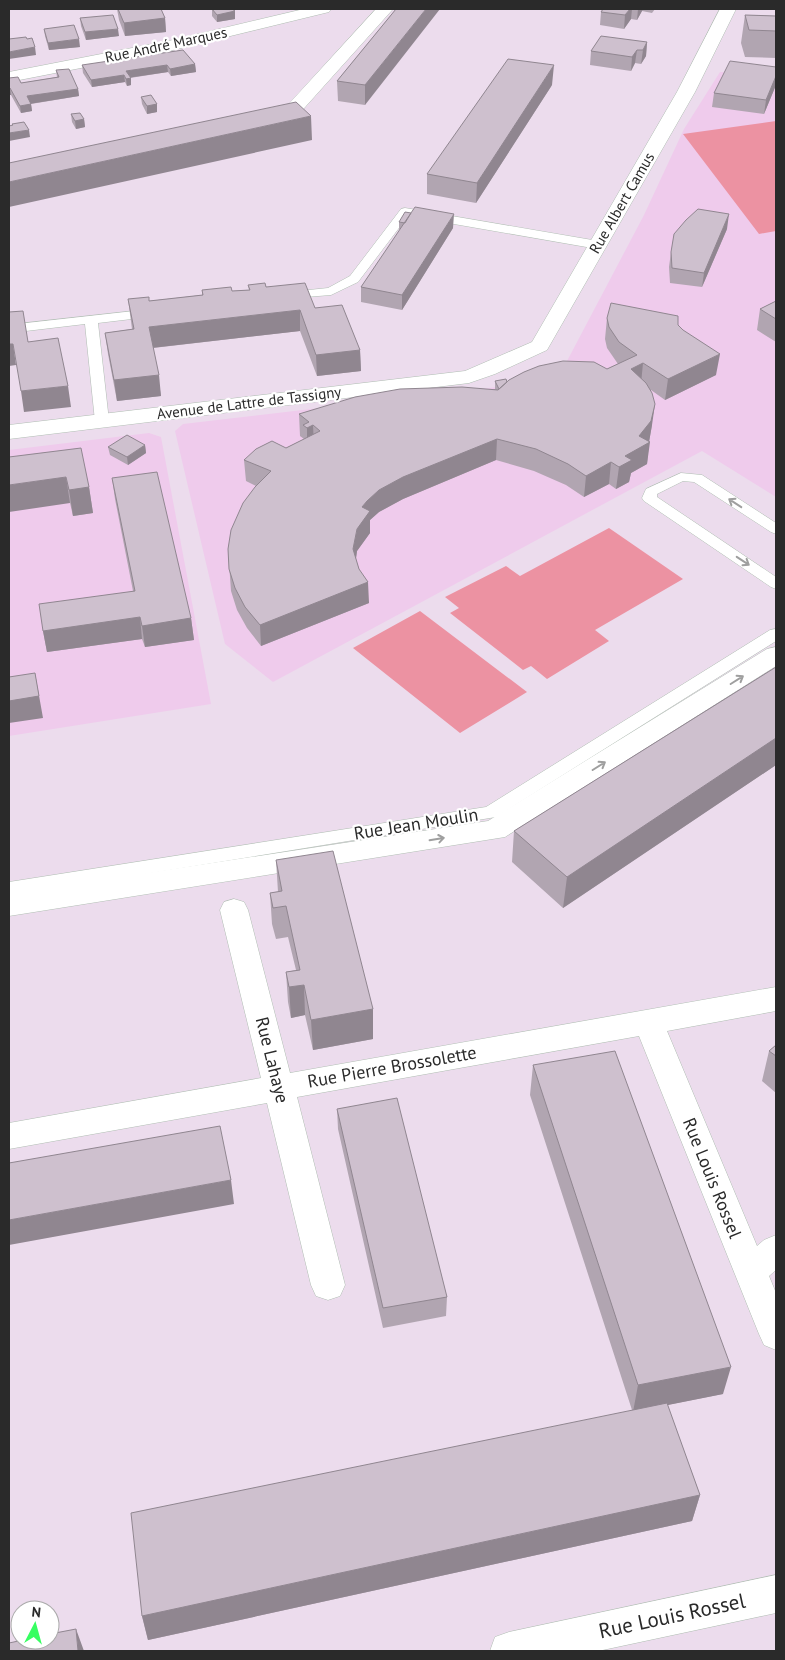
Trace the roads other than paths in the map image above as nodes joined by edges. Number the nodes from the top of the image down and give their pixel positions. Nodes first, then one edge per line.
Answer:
1 (323, 9) edge
2 (385, 9) edge
3 (728, 9) edge
4 (720, 28) junction
5 (738, 28) dead end
6 (9, 77) edge
7 (245, 122) edge
8 (598, 245) junction
9 (273, 298) edge
10 (167, 311) edge
11 (91, 320) junction
12 (9, 329) edge
13 (488, 370) joint
14 (102, 421) junction
15 (9, 432) edge
16 (776, 529) edge
17 (776, 584) edge
18 (776, 634) edge
19 (776, 655) edge
20 (9, 889) edge
21 (9, 905) edge
22 (234, 910) dead end
23 (776, 999) edge
24 (648, 1021) junction
25 (279, 1087) junction
26 (9, 1136) edge
27 (776, 1250) edge
28 (750, 1271) junction
29 (328, 1285) dead end
30 (776, 1334) edge
31 (776, 1594) edge
32 (509, 1651) edge

1 - 6 street, Rue André Marques
2 - 7 street
3 - 4 street, Rue Albert Camus
4 - 5 street
4 - 8 street, Rue Albert Camus
8 - 9 lane
8 - 13 street, Rue Albert Camus
10 - 11 lane
11 - 12 lane
11 - 14 lane
13 - 14 street, Avenue de Lattre de Tassigny
14 - 15 street, Avenue de Lattre de Tassigny
16 -> 17 lane
18 - 20 lane, Rue Jean Moulin
21 -> 19 street, Rue Jean Moulin
22 - 25 street, Rue Lahaye
23 - 24 street, Rue Pierre Brossolette
24 - 25 street, Rue Pierre Brossolette
24 - 28 street, Rue Louis Rossel
25 - 26 street, Rue Pierre Brossolette
25 - 29 street, Rue Lahaye
27 - 28 street
28 - 30 street, Rue Louis Rossel
31 - 32 street, Rue Louis Rossel

